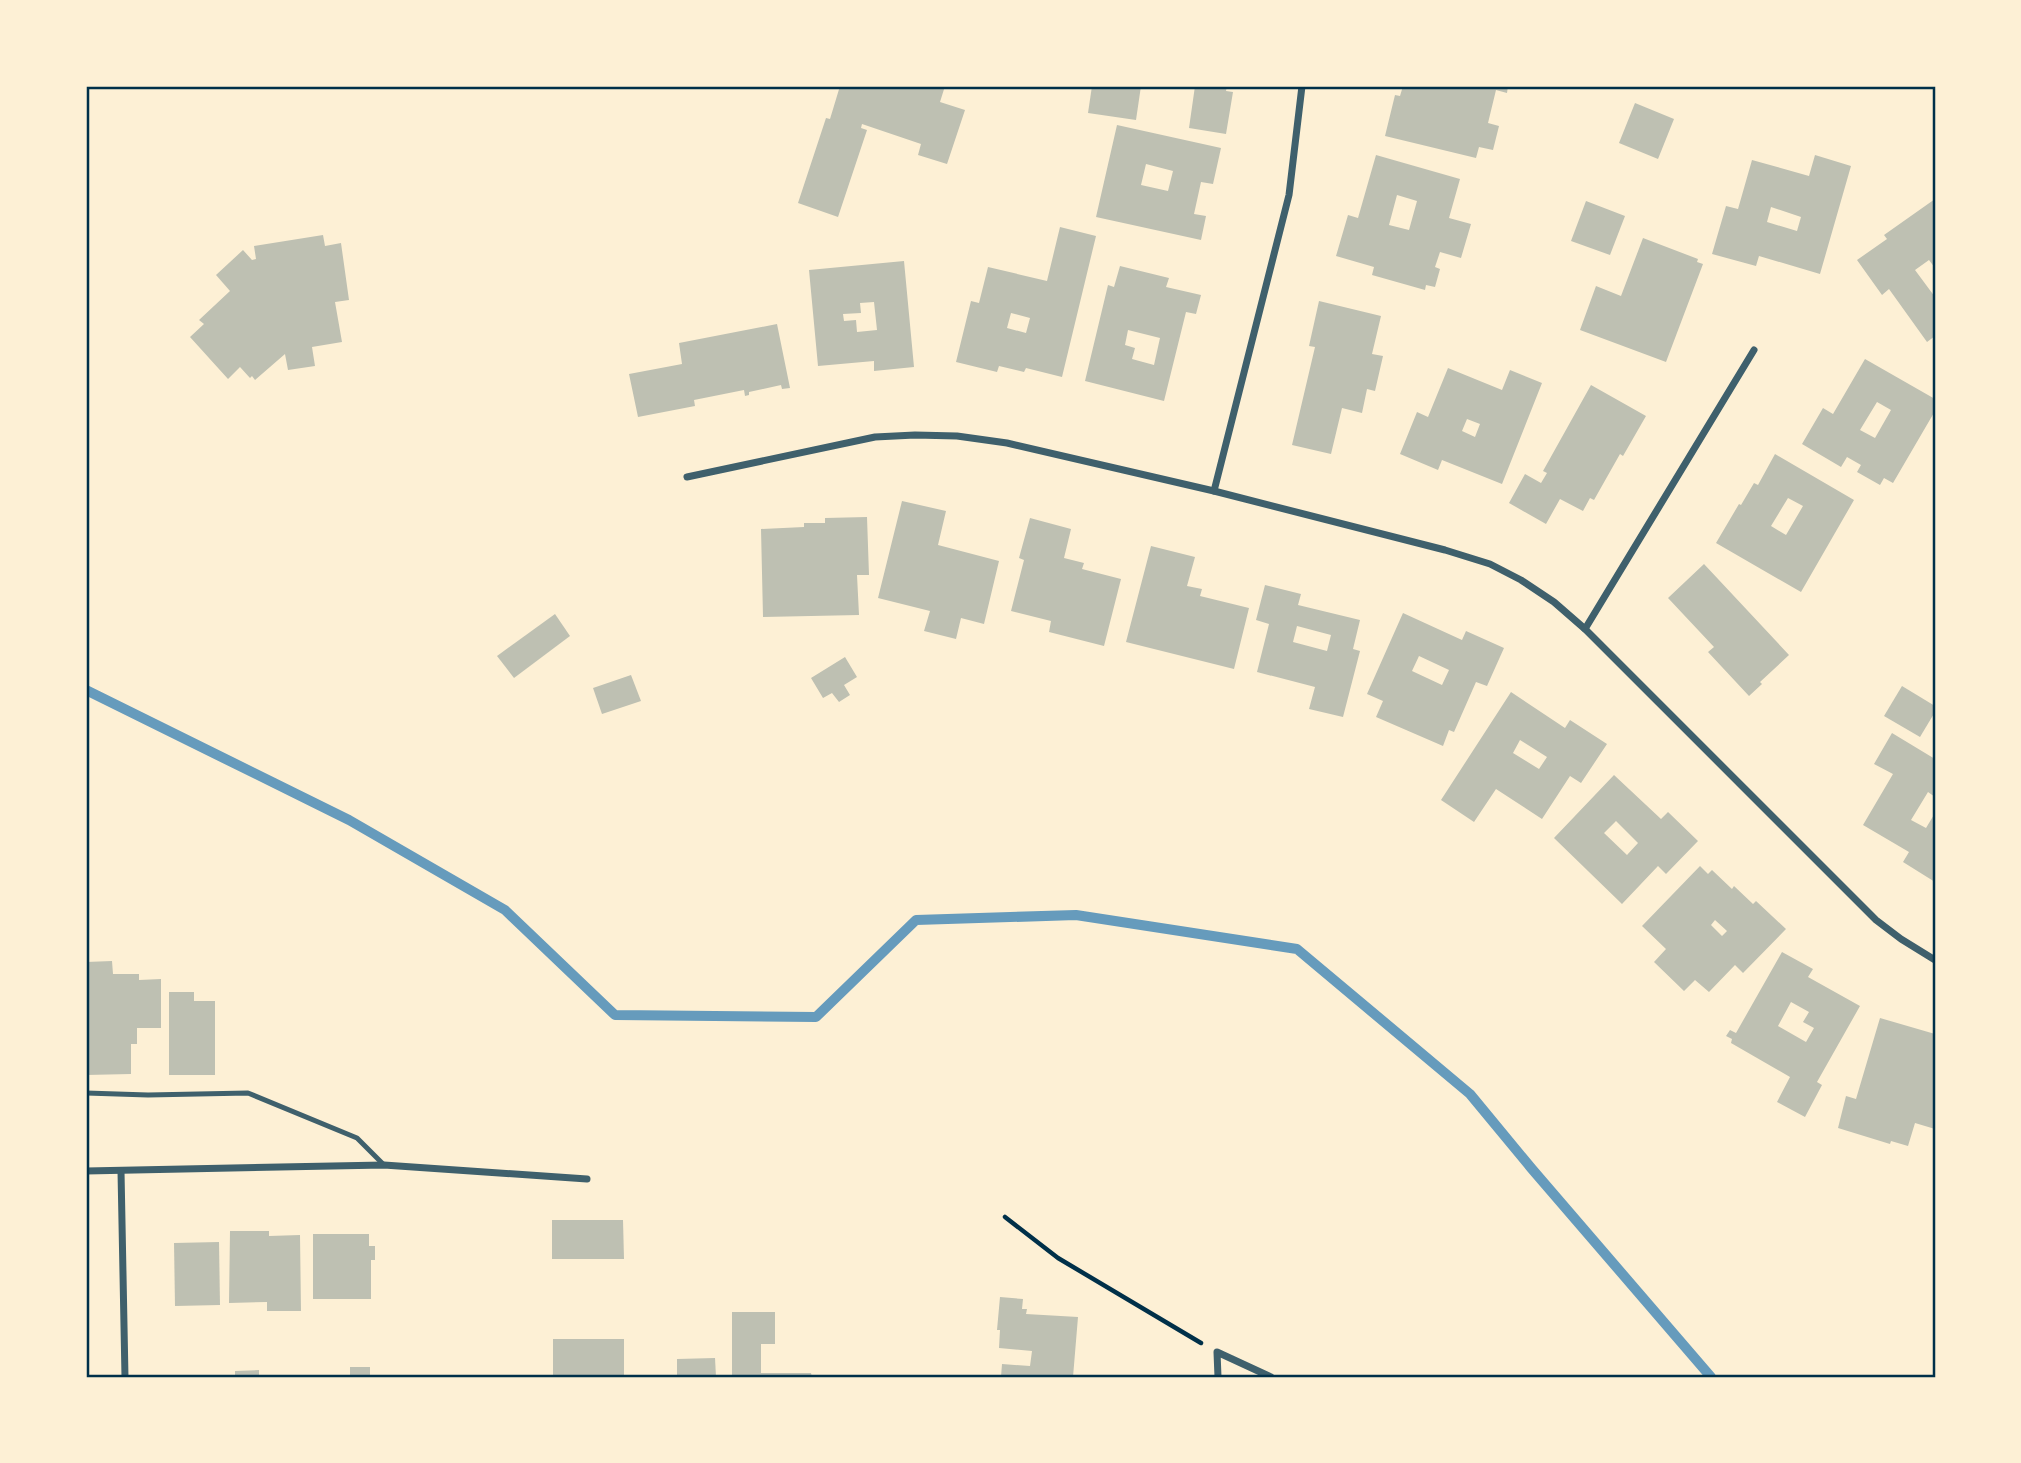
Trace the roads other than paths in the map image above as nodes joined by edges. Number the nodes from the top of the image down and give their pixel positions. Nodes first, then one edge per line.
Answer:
1 (1302, 86) edge
2 (1754, 351) dead end
3 (687, 477) dead end
4 (1214, 491) junction
5 (1585, 629) junction
6 (1935, 960) edge
7 (86, 1093) edge
8 (384, 1165) junction
9 (86, 1171) edge
10 (121, 1171) junction
11 (587, 1179) dead end
12 (125, 1377) edge
13 (1219, 1377) edge
14 (1271, 1377) edge

1 - 4 street
2 - 5 street
3 - 4 street
4 - 5 street
5 - 6 street
7 - 8 lane
8 - 10 street
8 - 11 street
9 - 10 street
10 - 12 street
13 - 14 street

